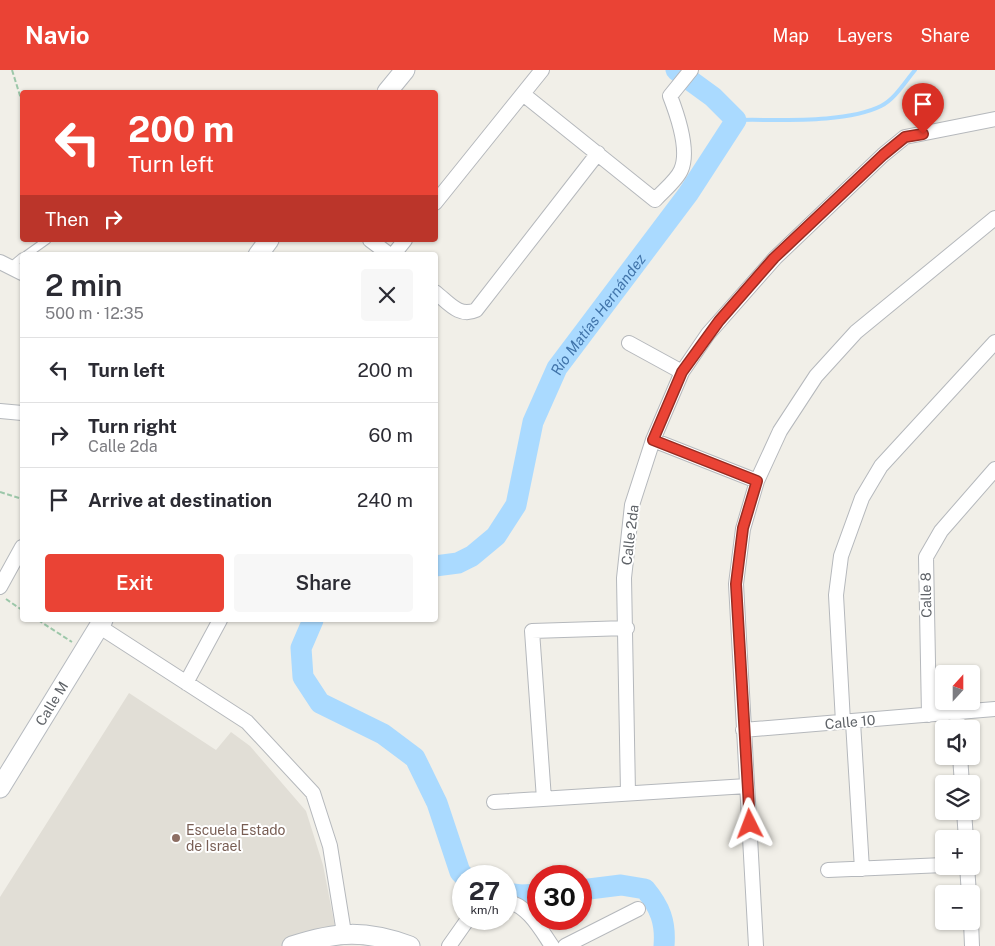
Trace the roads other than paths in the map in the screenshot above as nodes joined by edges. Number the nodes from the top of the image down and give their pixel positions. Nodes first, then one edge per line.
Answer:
1 (542, 70) edge
2 (691, 70) edge
3 (523, 94) junction
4 (995, 119) edge
5 (598, 153) junction
6 (438, 199) edge
7 (995, 218) edge
8 (44, 242) edge
9 (373, 242) edge
10 (403, 242) edge
11 (30, 252) edge
12 (387, 252) edge
13 (394, 252) edge
14 (438, 294) edge
15 (995, 342) edge
16 (629, 343) dead end
17 (682, 372) junction
18 (0, 411) edge
19 (20, 413) edge
20 (653, 440) junction
21 (995, 469) edge
22 (757, 481) junction
23 (20, 551) edge
24 (0, 587) edge
25 (219, 622) edge
26 (102, 623) edge
27 (626, 628) junction
28 (186, 683) junction
29 (995, 709) edge
30 (957, 712) junction
31 (929, 715) junction
32 (957, 720) edge
33 (848, 722) junction
34 (743, 730) junction
35 (748, 786) junction
36 (0, 788) edge
37 (628, 793) junction
38 (544, 799) junction
39 (494, 802) dead end
40 (935, 865) edge
41 (862, 869) junction
42 (828, 870) dead end
43 (517, 907) edge
44 (638, 909) dead end
45 (460, 930) edge
46 (971, 930) edge
47 (344, 933) junction
48 (311, 943) edge
49 (292, 946) edge
50 (410, 946) edge
51 (449, 946) edge
52 (552, 946) edge
53 (565, 946) edge
54 (756, 946) edge
55 (972, 946) edge

1 - 3 street
2 - 5 street
3 - 5 street
3 - 6 street
4 - 17 street, Calle 2da
5 - 14 street
7 - 22 street
8 - 11 lane
9 - 12 street
10 - 13 street
15 - 33 street
16 - 17 street
17 - 20 street, Calle 2da
18 - 19 street
20 - 22 street
20 - 27 street, Calle 2da
21 - 31 street, Calle 8
22 - 34 street
23 - 24 street
25 - 28 street
26 - 28 street
26 - 36 street, Calle M
27 - 37 street, Calle 2da
27 - 38 street
28 - 47 street
29 - 30 street, Calle 10
30 - 31 street, Calle 10
30 - 32 street
31 - 33 street, Calle 10
33 - 34 street, Calle 10
33 - 41 street
34 - 35 street
35 - 37 street
35 - 54 street
37 - 38 street
38 - 39 street
40 - 41 street
41 - 42 street
43 - 52 street
44 - 53 street
45 - 51 street
46 - 55 street
47 - 48 street
47 - 50 street
48 - 49 street

